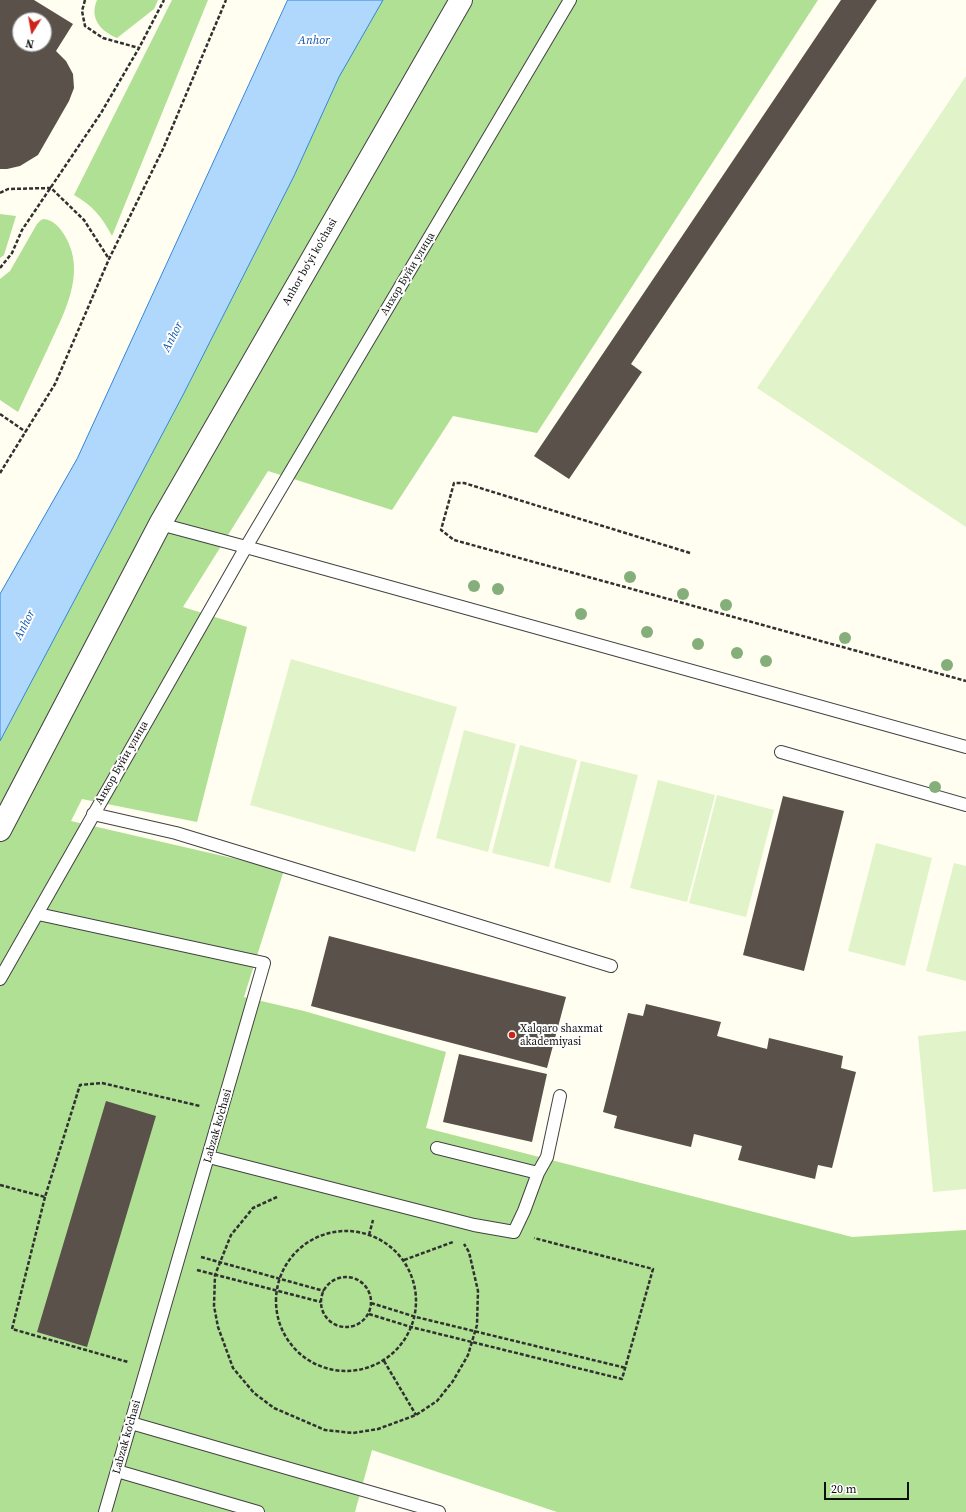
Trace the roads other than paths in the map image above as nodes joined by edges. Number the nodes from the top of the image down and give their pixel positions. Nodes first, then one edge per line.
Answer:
1 (461, 0) edge
2 (570, 0) edge
3 (160, 524) junction
4 (246, 547) junction
5 (966, 747) edge
6 (781, 752) dead end
7 (966, 805) edge
8 (93, 814) junction
9 (0, 830) edge
10 (38, 914) junction
11 (611, 966) dead end
12 (0, 979) edge
13 (560, 1096) dead end
14 (437, 1148) dead end
15 (209, 1157) junction
16 (538, 1173) junction
17 (131, 1423) junction
18 (117, 1471) junction
19 (105, 1512) edge
20 (258, 1512) edge
21 (439, 1512) edge

1 - 3 street, Anhor bo‘yi ko‘chasi
2 - 4 lane, Анхор Буйи улица
3 - 4 lane
3 - 9 street, Anhor bo‘yi ko‘chasi
4 - 5 lane
4 - 8 lane, Анхор Буйи улица
6 - 7 lane
8 - 10 lane, Анхор Буйи улица
8 - 11 lane
10 - 12 lane, Анхор Буйи улица
10 - 15 lane, Labzak ko'chasi
13 - 16 lane
14 - 16 lane
15 - 16 lane
15 - 17 lane, Labzak ko'chasi
17 - 18 lane, Labzak ko'chasi
17 - 21 lane
18 - 19 lane, Labzak ko'chasi
18 - 20 lane

